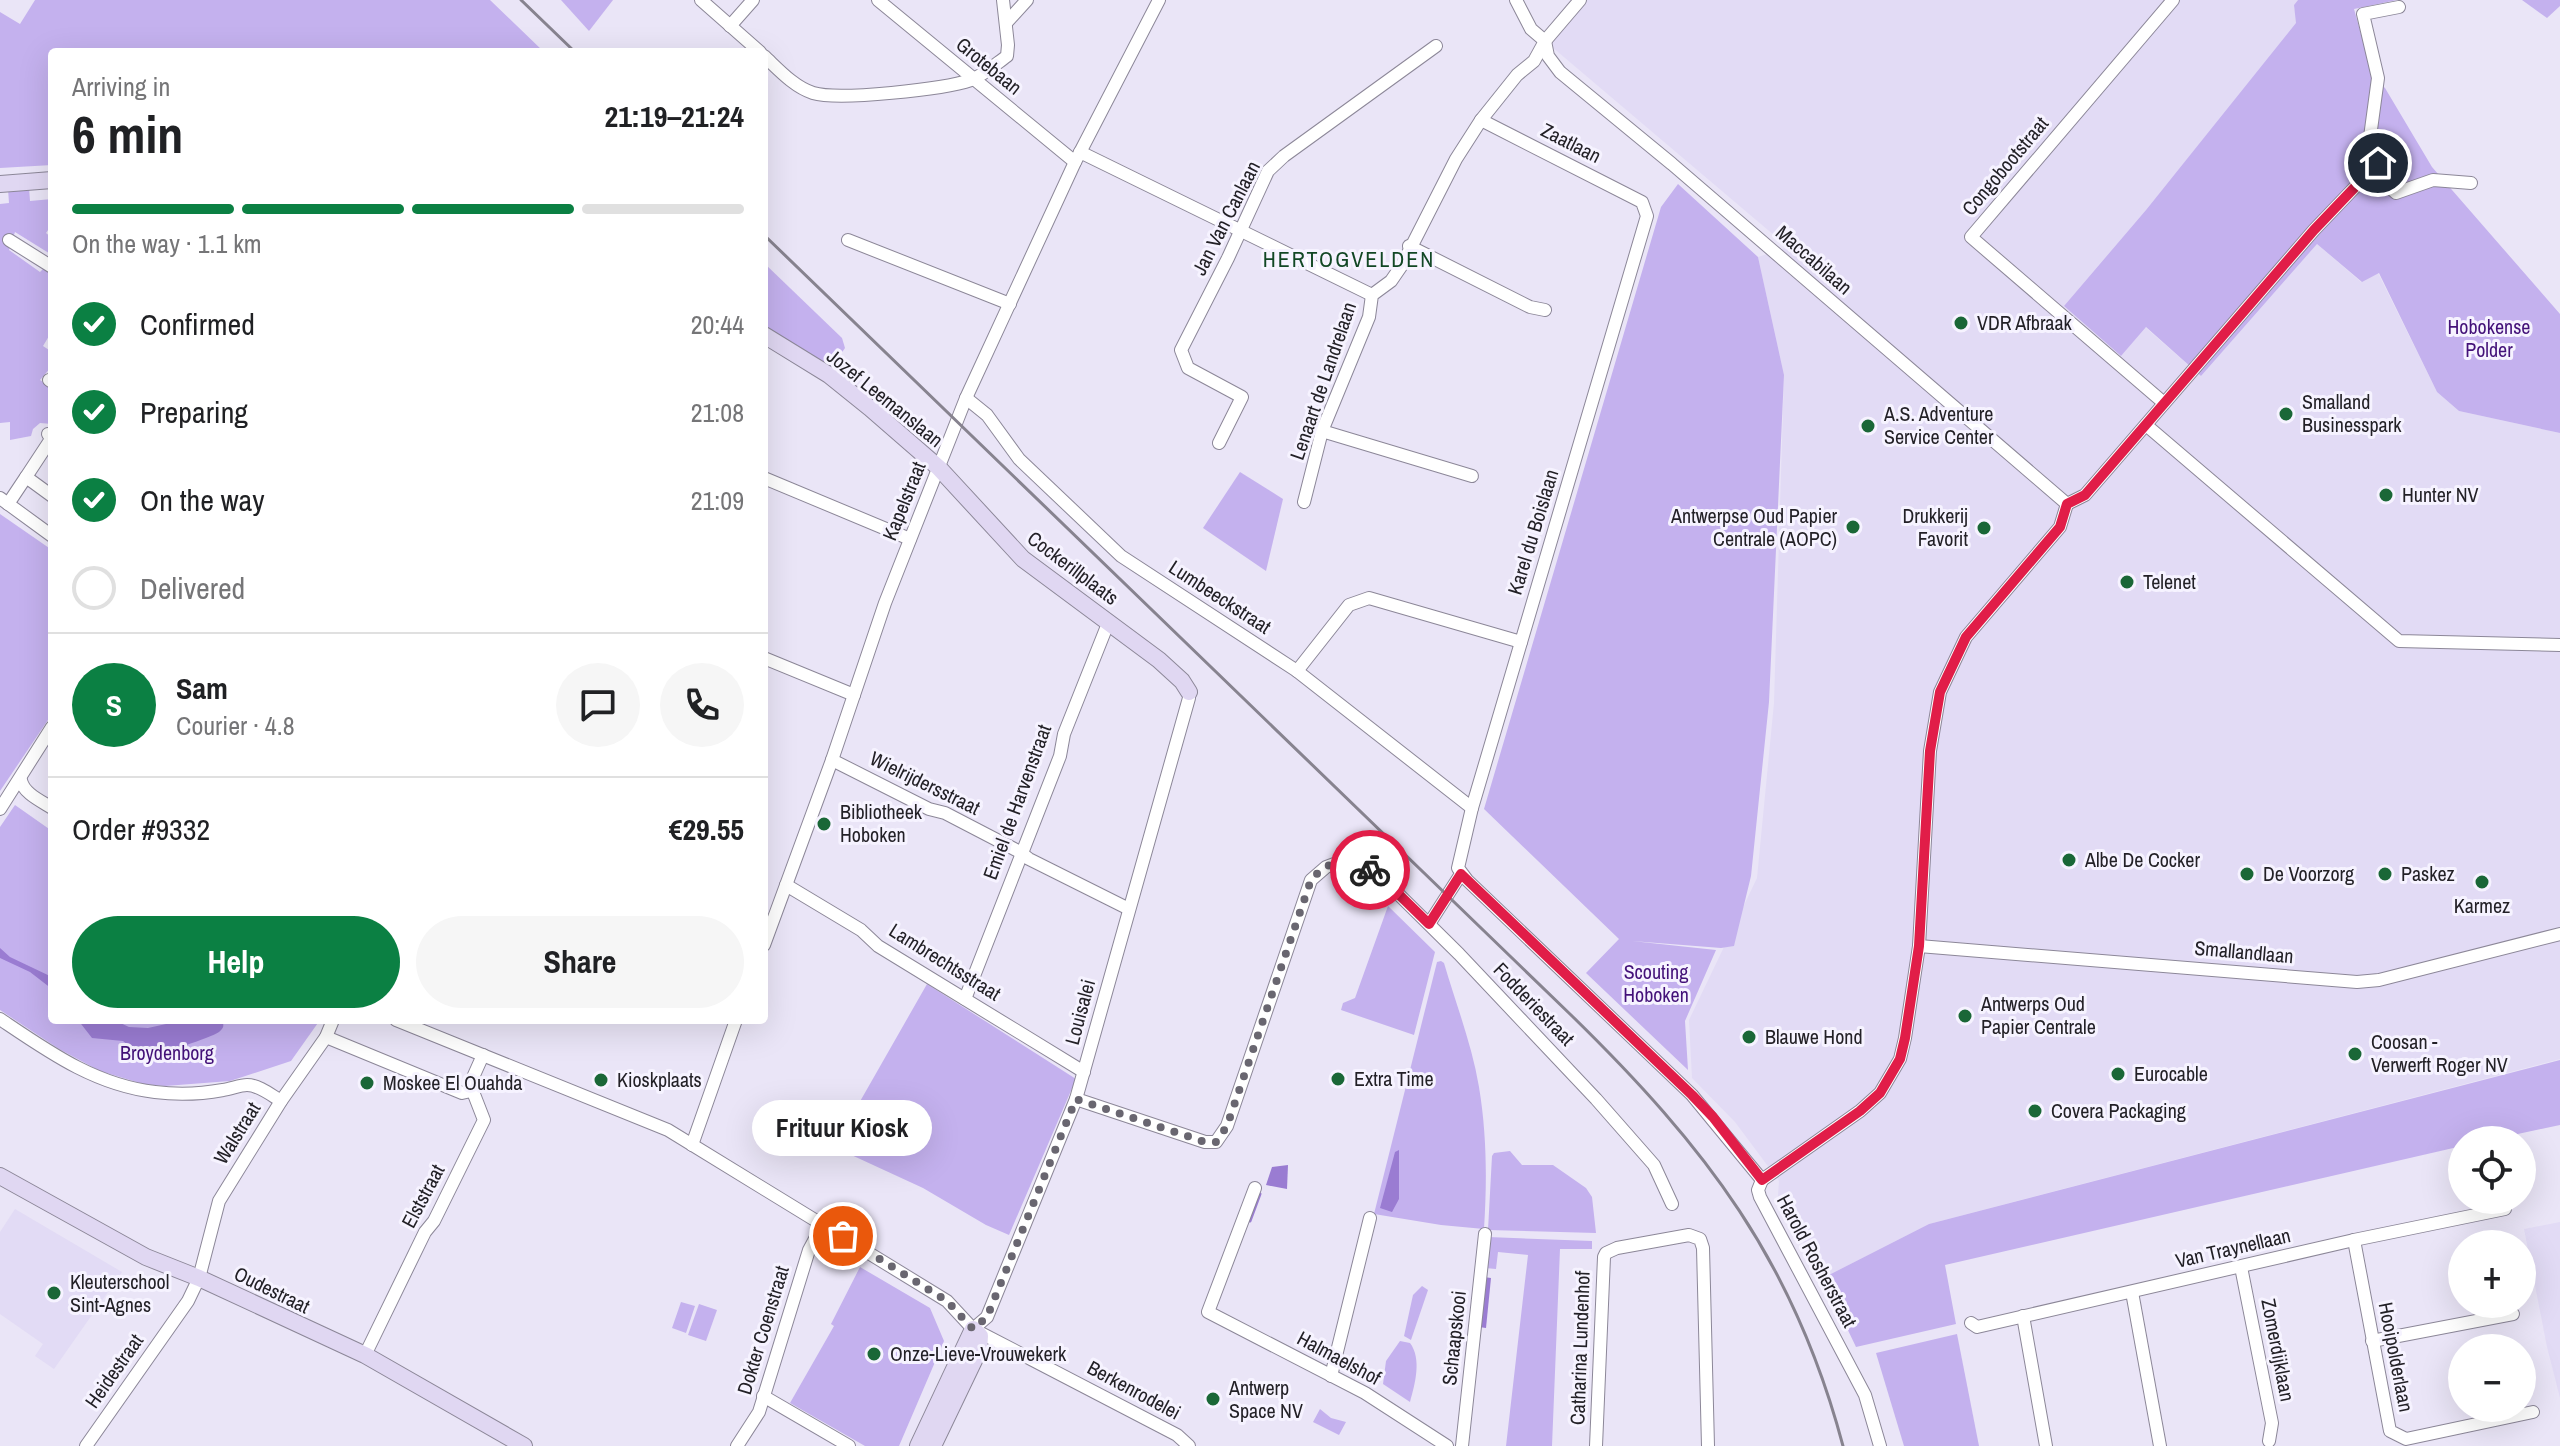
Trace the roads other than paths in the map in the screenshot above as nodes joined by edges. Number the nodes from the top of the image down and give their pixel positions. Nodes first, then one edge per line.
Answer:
1 (701, 0) edge
2 (753, 0) edge
3 (878, 0) edge
4 (1003, 0) edge
5 (1027, 0) edge
6 (1159, 0) edge
7 (1516, 0) edge
8 (1580, 0) edge
9 (2173, 0) edge
10 (2399, 7) dead end
11 (1006, 23) junction
12 (730, 26) junction
13 (1545, 41) junction
14 (1436, 46) dead end
15 (755, 48) edge
16 (768, 59) edge
17 (974, 79) junction
18 (1481, 120) junction
19 (1078, 157) junction
20 (2378, 163) junction
21 (48, 180) edge
22 (2471, 183) dead end
23 (0, 184) edge
24 (1642, 202) joint
25 (1239, 231) junction
26 (9, 240) dead end
27 (848, 240) dead end
28 (1409, 246) junction
29 (48, 264) edge
30 (1372, 295) junction
31 (1010, 304) junction
32 (1545, 310) dead end
33 (768, 337) edge
34 (966, 398) junction
35 (2164, 403) junction
36 (2146, 425) junction
37 (1322, 431) junction
38 (1219, 443) dead end
39 (48, 444) edge
40 (939, 468) junction
41 (1472, 476) dead end
42 (26, 477) junction
43 (768, 480) edge
44 (48, 493) edge
45 (4, 501) edge
46 (1304, 502) dead end
47 (2067, 504) junction
48 (48, 533) edge
49 (910, 539) junction
50 (1109, 621) junction
51 (1521, 642) junction
52 (2560, 645) edge
53 (768, 660) edge
54 (1297, 671) junction
55 (1189, 692) joint
56 (854, 695) junction
57 (48, 733) edge
58 (832, 760) junction
59 (21, 780) junction
60 (48, 805) edge
61 (1472, 808) junction
62 (0, 809) edge
63 (1020, 852) junction
64 (1461, 874) junction
65 (786, 885) junction
66 (1129, 909) junction
67 (769, 918) edge
68 (1429, 924) junction
69 (2560, 934) edge
70 (1919, 946) junction
71 (965, 999) junction
72 (0, 1019) edge
73 (331, 1024) edge
74 (406, 1024) edge
75 (735, 1024) edge
76 (326, 1037) junction
77 (483, 1055) junction
78 (1084, 1072) junction
79 (471, 1091) junction
80 (1076, 1099) junction
81 (281, 1101) junction
82 (692, 1145) junction
83 (0, 1176) edge
84 (1762, 1180) junction
85 (1255, 1188) dead end
86 (1672, 1204) dead end
87 (2481, 1214) edge
88 (1370, 1218) dead end
89 (823, 1224) junction
90 (1485, 1234) dead end
91 (2354, 1240) junction
92 (2241, 1267) junction
93 (199, 1278) junction
94 (2132, 1292) junction
95 (2023, 1316) junction
96 (2492, 1318) edge
97 (1971, 1323) dead end
98 (973, 1329) junction
99 (2372, 1341) junction
100 (365, 1355) junction
101 (1331, 1376) junction
102 (763, 1396) junction
103 (2486, 1422) edge
104 (2269, 1441) dead end
105 (86, 1446) edge
106 (524, 1446) edge
107 (737, 1446) edge
108 (849, 1446) edge
109 (918, 1446) edge
110 (933, 1446) edge
111 (1189, 1446) edge
112 (1447, 1446) edge
113 (1462, 1446) edge
114 (1596, 1446) edge
115 (1708, 1446) edge
116 (1880, 1446) edge
117 (2046, 1446) edge
118 (2160, 1446) edge

1 - 12 street
2 - 12 street
3 - 17 street, Grotebaan
4 - 11 street
5 - 11 street
6 - 19 street, Kapelstraat
7 - 13 street, Maccabilaan
8 - 13 street, Lenaart de Landrelaan
9 - 35 street, Congobootstraat
10 - 20 street
11 - 17 street
12 - 15 street
13 - 18 street, Lenaart de Landrelaan
13 - 47 street, Maccabilaan
14 - 25 street, Jan Van Canlaan
16 - 17 street
17 - 19 street, Grotebaan
18 - 24 street, Zaatlaan
18 - 28 street, Lenaart de Landrelaan
19 - 25 street, Grotebaan
19 - 31 street, Kapelstraat
20 - 22 street
20 - 35 street
21 - 23 street
24 - 51 street, Karel du Boislaan
25 - 30 street, Grotebaan
25 - 38 street, Jan Van Canlaan
26 - 29 street
27 - 31 street
28 - 30 street, Lenaart de Landrelaan
28 - 32 street
30 - 37 street, Lenaart de Landrelaan
31 - 34 street, Kapelstraat
33 - 40 street, Jozef Leemanslaan
34 - 40 street, Kapelstraat
34 - 54 street, Lumbeeckstraat
35 - 36 street
36 - 47 street
36 - 52 street
37 - 41 street
37 - 46 street, Lenaart de Landrelaan
39 - 42 street
40 - 49 street, Kapelstraat
40 - 50 street, Cockerillplaats
42 - 44 street
42 - 45 street
43 - 49 street
45 - 48 street
47 - 70 street
49 - 56 street, Kapelstraat
50 - 55 street, Cockerillplaats
50 - 63 street, Emiel de Harvenstraat
51 - 54 street
51 - 61 street, Karel du Boislaan
53 - 56 street
54 - 61 street, Lumbeeckstraat
55 - 66 street, Louisalei
56 - 58 street, Kapelstraat
57 - 59 street
58 - 63 street, Wielrijdersstraat
58 - 65 street, Kapelstraat
59 - 60 street
59 - 62 street
61 - 64 street, Karel du Boislaan
63 - 66 street, Wielrijdersstraat
63 - 71 street, Emiel de Harvenstraat
64 - 68 street
64 - 84 street, Harold Rosherstraat
65 - 67 street, Kapelstraat
65 - 71 street, Lambrechtsstraat
66 - 78 street, Louisalei
68 - 80 street, Fodderiestraat
68 - 86 street, Fodderiestraat
69 - 70 street, Smallandlaan
70 - 84 street
71 - 78 street, Lambrechtsstraat
72 - 81 street
73 - 76 street, Walstraat
74 - 77 street
75 - 82 street
76 - 79 street
76 - 81 street, Walstraat
77 - 79 street
77 - 82 street
78 - 80 street, Louisalei
79 - 100 street, Elststraat
80 - 98 street, Louisalei
81 - 93 street, Walstraat
82 - 89 street
83 - 93 street, Oudestraat
84 - 116 street, Harold Rosherstraat
85 - 101 street, Halmaelshof
87 - 91 street, Van Traynellaan
88 - 101 street
89 - 98 street
89 - 102 street, Dokter Coenstraat
90 - 113 street, Schaapskooi
91 - 92 street, Van Traynellaan
91 - 99 street, Hooipolderlaan
92 - 94 street, Van Traynellaan
92 - 104 street, Zomerdijklaan
93 - 100 street, Oudestraat
93 - 105 street, Heidestraat
94 - 95 street, Van Traynellaan
94 - 118 street
95 - 97 street, Van Traynellaan
95 - 117 street
96 - 99 street
98 - 109 street
98 - 110 street
98 - 111 street, Berkenrodelei
99 - 103 street, Hooipolderlaan
100 - 106 street, Oudestraat
101 - 112 street, Halmaelshof
102 - 107 street, Dokter Coenstraat
102 - 108 street
114 - 115 street, Catharina Lundenhof

